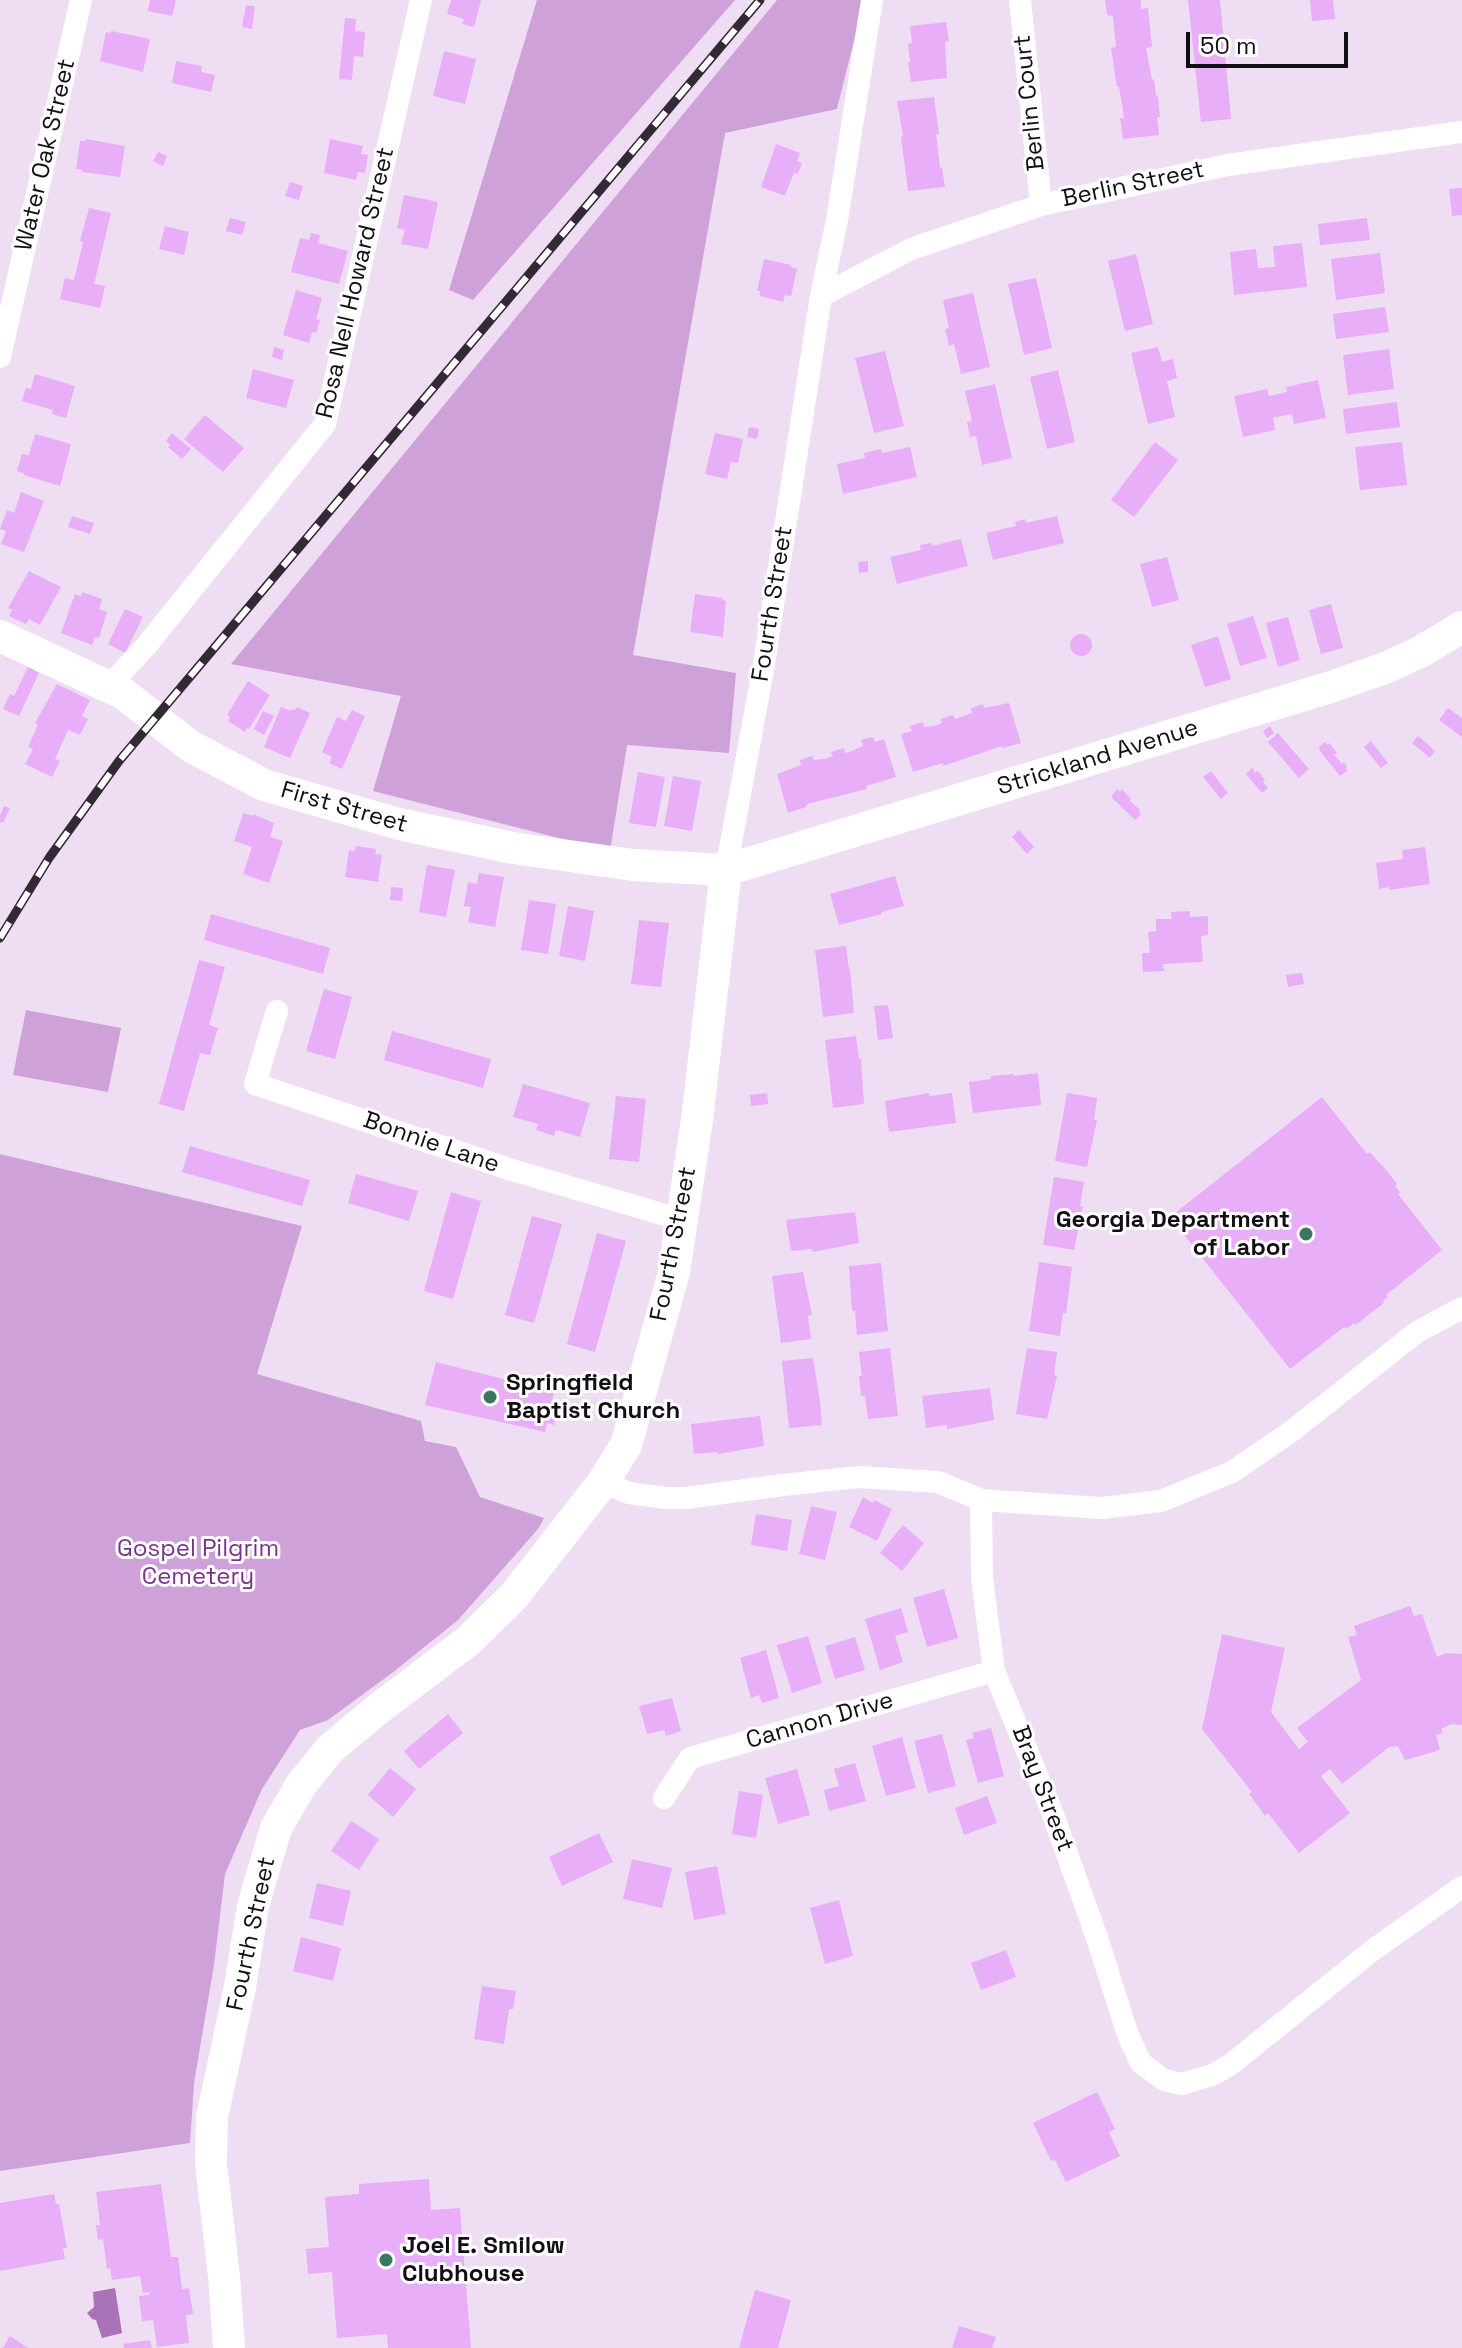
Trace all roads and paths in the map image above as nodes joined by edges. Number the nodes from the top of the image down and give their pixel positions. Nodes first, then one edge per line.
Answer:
1 (81, 0) edge
2 (421, 0) edge
3 (872, 0) edge
4 (1020, 0) edge
5 (1462, 132) edge
6 (1041, 205) junction
7 (821, 296) junction
8 (0, 357) edge
9 (1462, 627) edge
10 (0, 636) edge
11 (117, 690) junction
12 (726, 870) junction
13 (277, 1011) dead end
14 (682, 1220) junction
15 (1462, 1308) edge
16 (603, 1482) junction
17 (981, 1500) junction
18 (994, 1671) junction
19 (664, 1798) dead end
20 (1462, 1887) edge
21 (229, 2348) edge

1 - 8 street, Water Oak Street
2 - 11 street, Rosa Nell Howard Street
3 - 7 street, Fourth Street
4 - 6 street, Berlin Court
5 - 6 street, Berlin Street
6 - 7 street, Berlin Street
7 - 12 street, Fourth Street
9 - 12 street, Strickland Avenue
10 - 11 street, First Street
11 - 12 street, First Street
12 - 14 street, Fourth Street
13 - 14 street, Bonnie Lane
14 - 16 street, Fourth Street
15 - 17 street
16 - 17 street
16 - 21 street, Fourth Street
17 - 18 street, Bray Street
18 - 19 street, Cannon Drive
18 - 20 street, Bray Street

